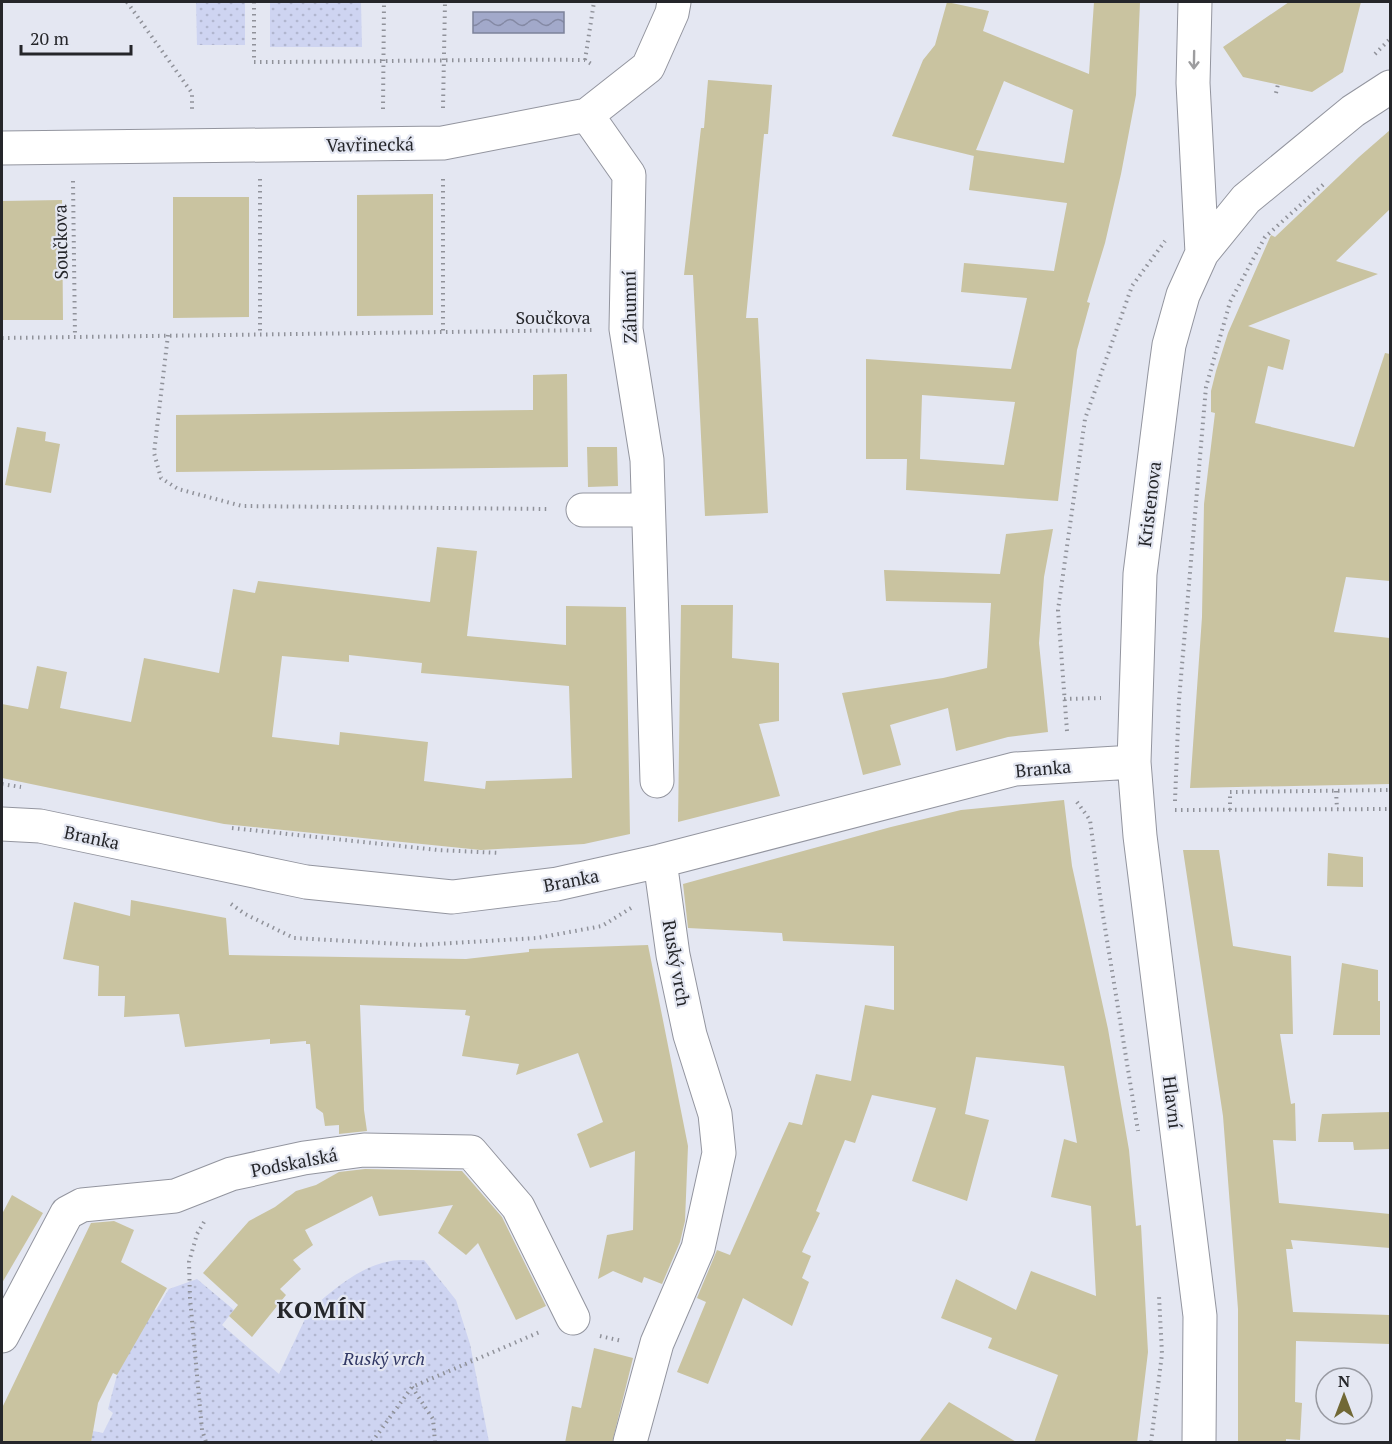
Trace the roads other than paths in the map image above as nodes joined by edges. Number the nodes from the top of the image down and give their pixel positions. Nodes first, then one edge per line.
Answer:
1 (675, 2) edge
2 (1195, 2) edge
3 (1390, 87) edge
4 (587, 115) junction
5 (2, 148) edge
6 (1202, 253) junction
7 (583, 510) road end
8 (648, 510) junction
9 (1134, 762) junction
10 (657, 782) dead end
11 (2, 824) edge
12 (662, 874) junction
13 (573, 1318) road end
14 (2, 1336) edge
15 (630, 1443) edge
16 (1199, 1443) edge

1 - 4 street, Vavřinecká
2 -> 6 street, Kristenova
3 - 6 street, Kristenova
4 - 5 street, Vavřinecká
4 - 8 street, Záhumní
6 - 9 street, Kristenova
7 - 8 street
8 - 10 street, Záhumní
9 - 12 street, Branka
9 - 16 street, Hlavní
11 - 12 street, Branka
12 - 15 street, Ruský vrch
13 - 14 street, Podskalská

